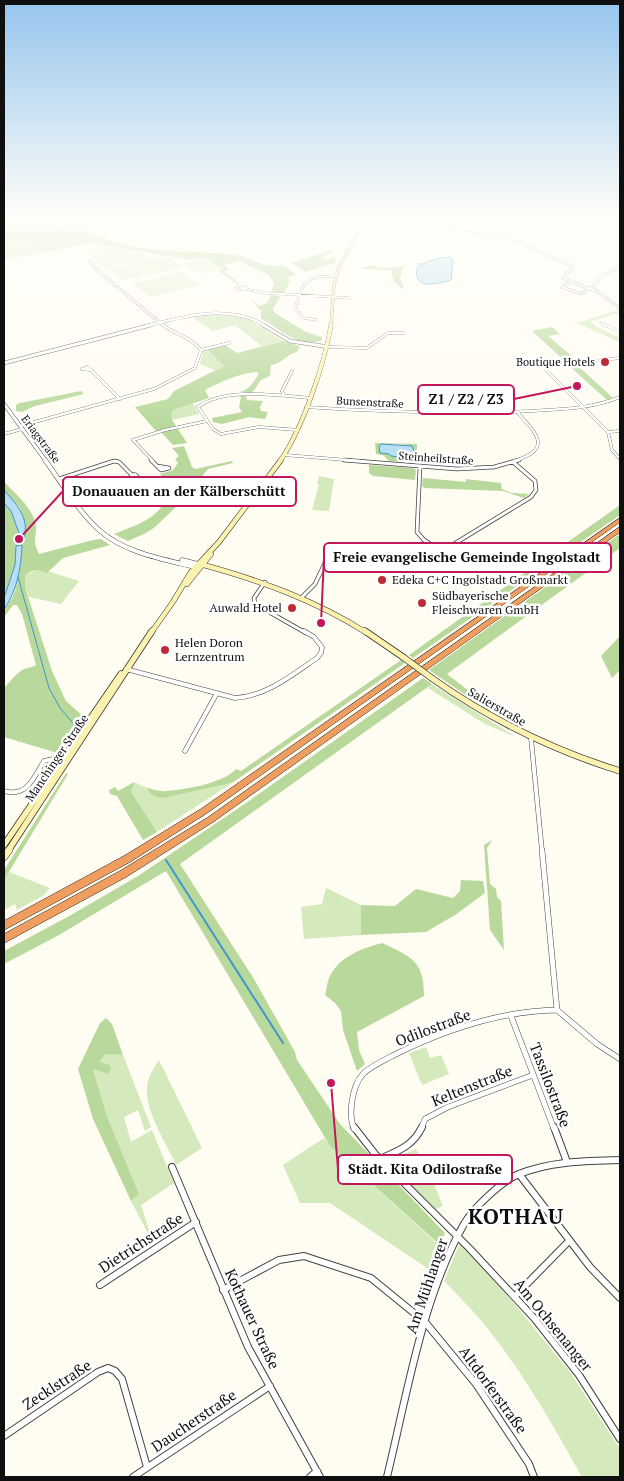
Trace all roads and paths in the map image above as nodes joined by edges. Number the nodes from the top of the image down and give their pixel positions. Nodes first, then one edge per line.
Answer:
1 (119, 288) edge
2 (237, 288) edge
3 (302, 288) edge
4 (334, 288) edge
5 (567, 288) edge
6 (589, 288) joint
7 (245, 289) joint
8 (581, 294) junction
9 (299, 296) junction
10 (575, 296) dead end
11 (333, 297) junction
12 (350, 298) dead end
13 (620, 308) edge
14 (306, 318) dead end
15 (161, 322) junction
16 (601, 323) dead end
17 (620, 332) edge
18 (403, 333) dead end
19 (230, 343) dead end
20 (328, 345) junction
21 (201, 350) junction
22 (620, 358) edge
23 (4, 364) edge
24 (90, 370) dead end
25 (292, 371) dead end
26 (284, 395) junction
27 (620, 397) edge
28 (309, 398) junction
29 (120, 399) junction
30 (616, 399) junction
31 (620, 401) edge
32 (4, 407) edge
33 (306, 407) junction
34 (583, 407) junction
35 (517, 412) junction
36 (207, 421) junction
37 (21, 428) junction
38 (298, 430) junction
39 (620, 431) edge
40 (608, 432) junction
41 (4, 434) edge
42 (284, 455) junction
43 (620, 459) edge
44 (513, 462) junction
45 (157, 466) dead end
46 (420, 466) junction
47 (133, 476) dead end
48 (59, 479) junction
49 (620, 520) edge
50 (620, 529) edge
51 (444, 552) junction
52 (199, 566) junction
53 (265, 582) junction
54 (302, 597) junction
55 (126, 669) junction
56 (217, 693) junction
57 (531, 738) junction
58 (185, 751) dead end
59 (64, 762) junction
60 (620, 771) edge
61 (4, 791) edge
62 (4, 845) edge
63 (4, 858) edge
64 (4, 926) edge
65 (4, 939) edge
66 (557, 1010) junction
67 (511, 1016) junction
68 (620, 1059) edge
69 (533, 1076) junction
70 (380, 1159) junction
71 (620, 1160) edge
72 (566, 1162) junction
73 (172, 1166) dead end
74 (519, 1174) junction
75 (196, 1222) junction
76 (457, 1235) junction
77 (569, 1241) junction
78 (100, 1285) dead end
79 (223, 1290) junction
80 (515, 1296) junction
81 (620, 1298) edge
82 (425, 1322) junction
83 (270, 1386) junction
84 (4, 1436) edge
85 (620, 1439) edge
86 (148, 1467) junction
87 (319, 1474) edge
88 (133, 1477) edge
89 (310, 1477) edge
90 (387, 1477) edge
91 (534, 1477) edge

1 - 15 street
2 - 7 street
3 - 9 street
4 - 11 main road, Manchinger Straße
5 - 8 street
6 - 8 street
6 - 13 street
7 - 9 street
8 - 10 street
9 - 11 street
9 - 14 street
11 - 12 street
11 - 20 main road, Manchinger Straße
15 - 20 street
15 - 21 street
15 - 23 street
16 - 17 street
18 - 20 street
19 - 21 street
20 - 28 main road, Manchinger Straße
21 - 29 street
22 - 34 street
24 - 29 street
25 - 26 street
26 - 28 street
26 - 36 street
27 - 30 street, Bunsenstraße
28 - 33 main road, Manchinger Straße
29 - 37 street
30 - 31 street
30 - 34 street, Bunsenstraße
32 - 37 street, Eriagstraße
33 - 35 street, Bunsenstraße
33 - 38 main road, Manchinger Straße
34 - 35 street, Bunsenstraße
34 - 40 street
35 - 44 street, Steinheilstraße
36 - 38 street
36 - 45 street
37 - 41 street
37 - 48 street, Eriagstraße
38 - 42 main road, Manchinger Straße
39 - 40 street
40 - 43 street
42 - 46 street, Steinheilstraße
42 - 52 main road, Manchinger Straße
44 - 46 street, Steinheilstraße
44 - 51 street
46 - 51 street
47 - 48 street
48 - 52 street, Eriagstraße
49 - 64 highway
50 - 65 highway
51 - 54 street
52 - 53 main road, Salierstraße
52 - 55 main road, Manchinger Straße
53 - 54 main road, Salierstraße
53 - 56 street
54 - 57 main road, Salierstraße, bridge
55 - 56 street
55 - 59 main road, Manchinger Straße
56 - 58 street
57 - 60 main road
57 - 66 street, Salierstraße
59 - 61 street
59 - 62 main road, Manchinger Straße
59 - 63 main road, Manchinger Straße
66 - 67 street, Odilostraße
66 - 68 street
67 - 69 street, Tassilostraße
67 - 70 street, Odilostraße
69 - 70 street, Keltenstraße
69 - 72 street, Tassilostraße
70 - 76 street, Odilostraße
71 - 72 street, Am Mühlanger
72 - 74 street, Am Mühlanger
73 - 75 street, Kothauer Straße
74 - 76 street, Am Mühlanger
74 - 77 street
75 - 78 street, Dietrichstraße
75 - 79 street, Kothauer Straße
76 - 80 street, Am Ochsenanger
76 - 82 street, Am Mühlanger
77 - 80 street
77 - 81 street
79 - 82 street
79 - 83 street, Kothauer Straße
80 - 85 street, Am Ochsenanger
82 - 90 street, Am Mühlanger
82 - 91 street, Altdorferstraße
83 - 86 street, Daucherstraße
83 - 87 street, Kothauer Straße
84 - 86 street, Zecklstraße
86 - 88 street, Daucherstraße
87 - 89 street

